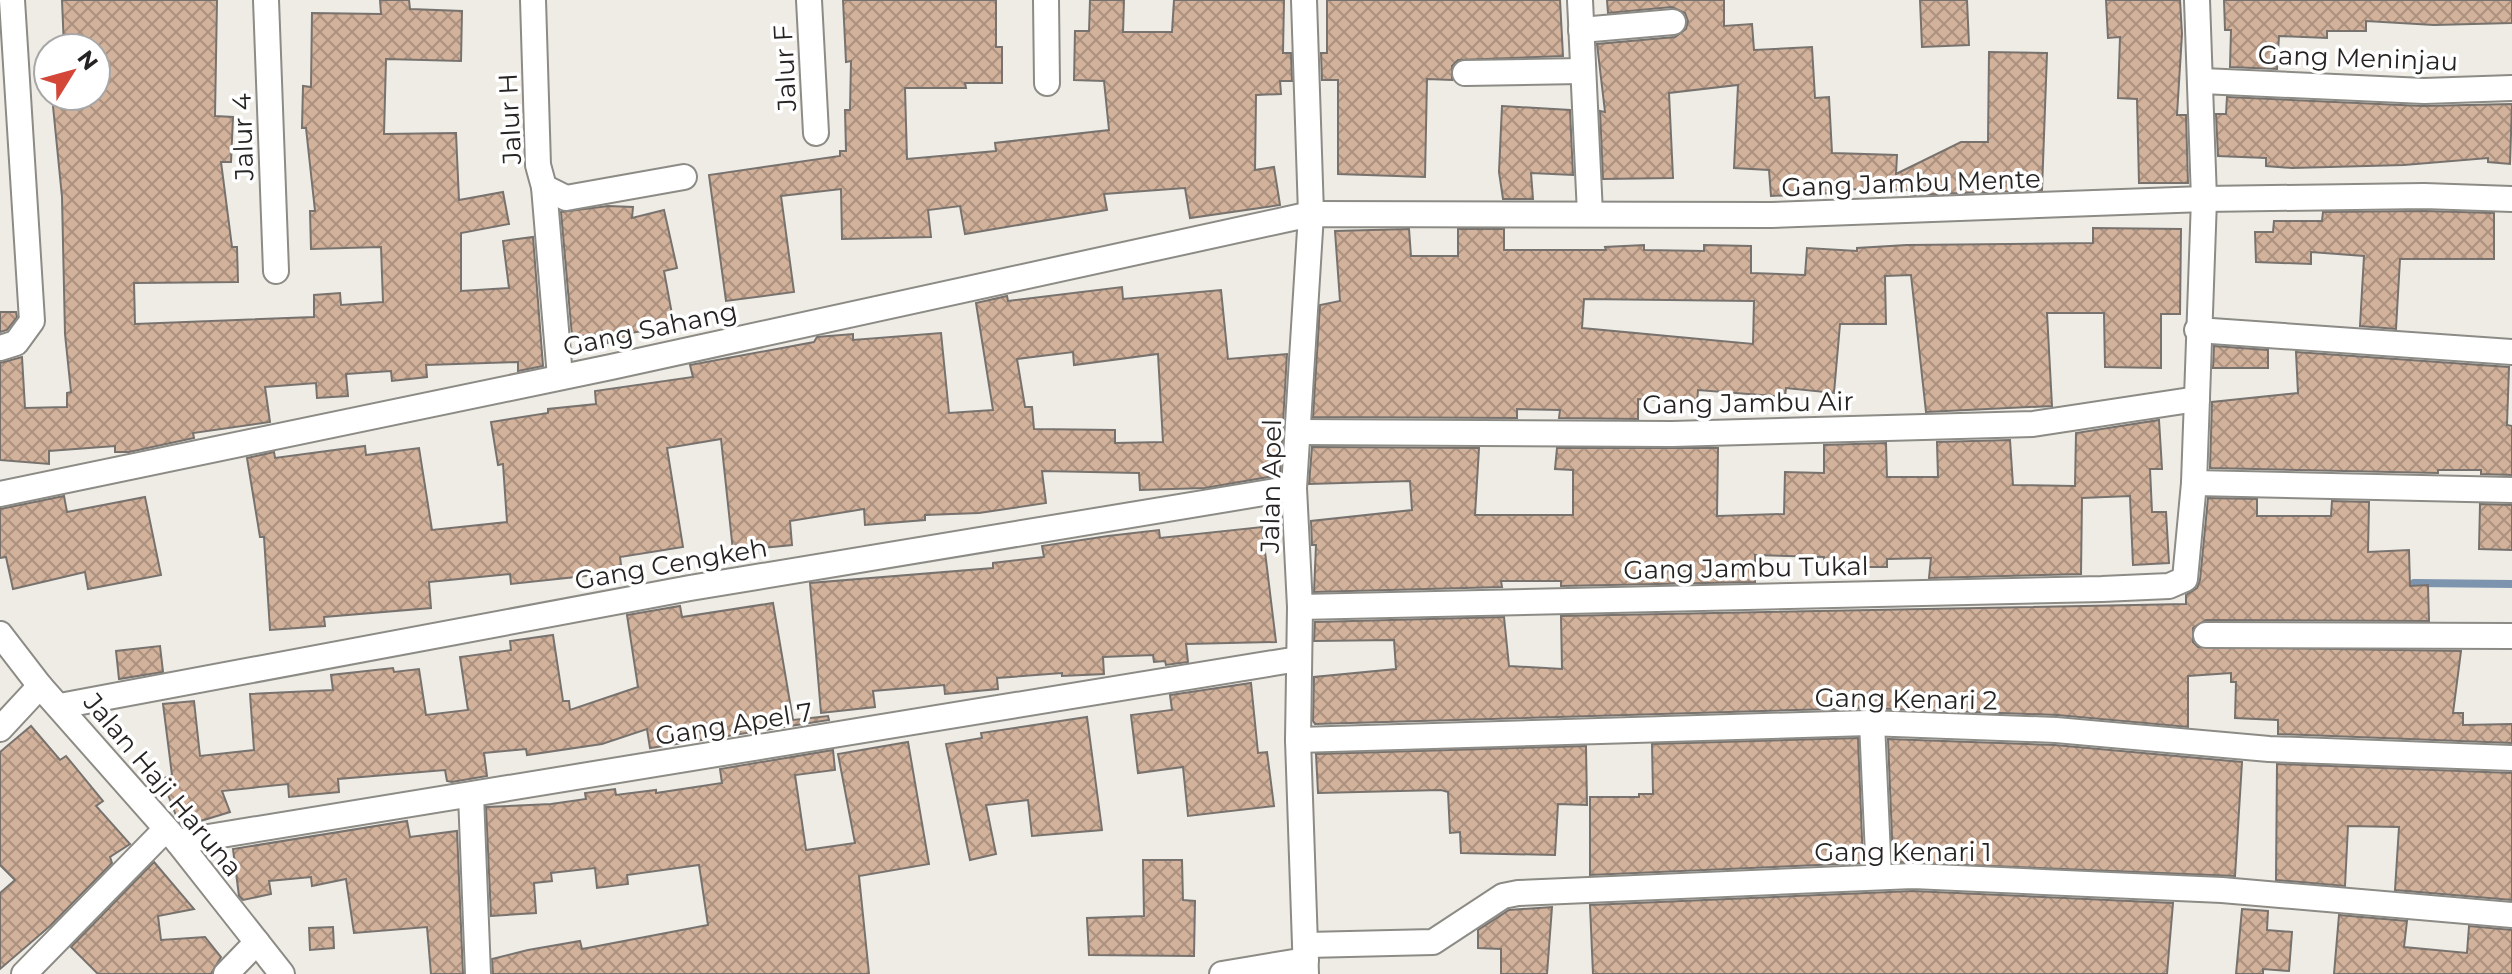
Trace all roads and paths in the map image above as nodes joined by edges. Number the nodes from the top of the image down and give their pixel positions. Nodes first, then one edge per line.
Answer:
1 (12, 0) edge
2 (266, 0) edge
3 (533, 0) edge
4 (809, 0) edge
5 (1046, 0) edge
6 (1304, 0) edge
7 (1580, 0) edge
8 (2197, 0) edge
9 (1673, 22) dead end
10 (1581, 30) junction
11 (1581, 71) junction
12 (1465, 73) dead end
13 (2202, 81) junction
14 (1047, 83) dead end
15 (2512, 88) edge
16 (816, 133) dead end
17 (684, 177) dead end
18 (544, 187) junction
19 (2204, 199) junction
20 (2512, 199) edge
21 (1311, 214) junction
22 (1590, 214) junction
23 (276, 271) dead end
24 (2197, 330) junction
25 (0, 348) edge
26 (2512, 352) edge
27 (560, 377) junction
28 (2197, 399) junction
29 (1299, 432) junction
30 (2194, 483) junction
31 (1294, 488) junction
32 (2512, 490) edge
33 (0, 494) edge
34 (1300, 607) junction
35 (0, 634) edge
36 (2206, 635) dead end
37 (2512, 636) edge
38 (1298, 659) junction
39 (40, 686) junction
40 (60, 706) junction
41 (1872, 723) junction
42 (0, 729) edge
43 (1298, 740) junction
44 (2512, 758) edge
45 (471, 795) junction
46 (172, 836) junction
47 (1879, 877) junction
48 (2512, 915) edge
49 (257, 942) junction
50 (1306, 960) edge
51 (24, 974) edge
52 (226, 974) edge
53 (282, 974) edge
54 (478, 974) edge
55 (1222, 974) edge

1 - 25 street
2 - 23 street, Jalur 4
3 - 18 street, Jalur H
4 - 16 street, Jalur F
5 - 14 street
6 - 21 street, Jalan Apel
7 - 10 street
8 - 13 street
9 - 10 street
10 - 11 street
11 - 12 street
11 - 22 street
13 - 15 street, Gang Meninjau
13 - 19 street
17 - 18 street, Jalur H
18 - 27 street
19 - 20 street, Gang Jambu Mente
19 - 22 street, Gang Jambu Mente
19 - 24 street
21 - 22 street, Gang Jambu Mente
21 - 27 street, Gang Sahang
21 - 29 street, Jalan Apel
24 - 26 street
24 - 28 street
27 - 33 street, Gang Sahang
28 - 29 street, Gang Jambu Air
28 - 30 street
29 - 31 street, Jalan Apel
30 - 32 street
30 - 34 street, Gang Jambu Tukal
31 - 34 street, Jalan Apel
31 - 40 street, Gang Cengkeh
34 - 38 street, Jalan Apel
35 - 39 street, Jalan Haji Haruna
36 - 37 street
38 - 43 street, Jalan Apel
38 - 45 street, Gang Apel 7
39 - 40 street, Jalan Haji Haruna
39 - 42 street
40 - 46 street, Jalan Haji Haruna
41 - 43 street, Gang Kenari 2
41 - 44 street, Gang Kenari 2
41 - 47 street
43 - 50 street, Jalan Apel
45 - 46 street, Gang Apel 7
45 - 54 street
46 - 49 street, Jalan Haji Haruna
46 - 51 street
47 - 48 street, Gang Kenari 1
47 - 50 street, Gang Kenari 1
49 - 52 street
49 - 53 street, Jalan Haji Haruna
50 - 55 street

